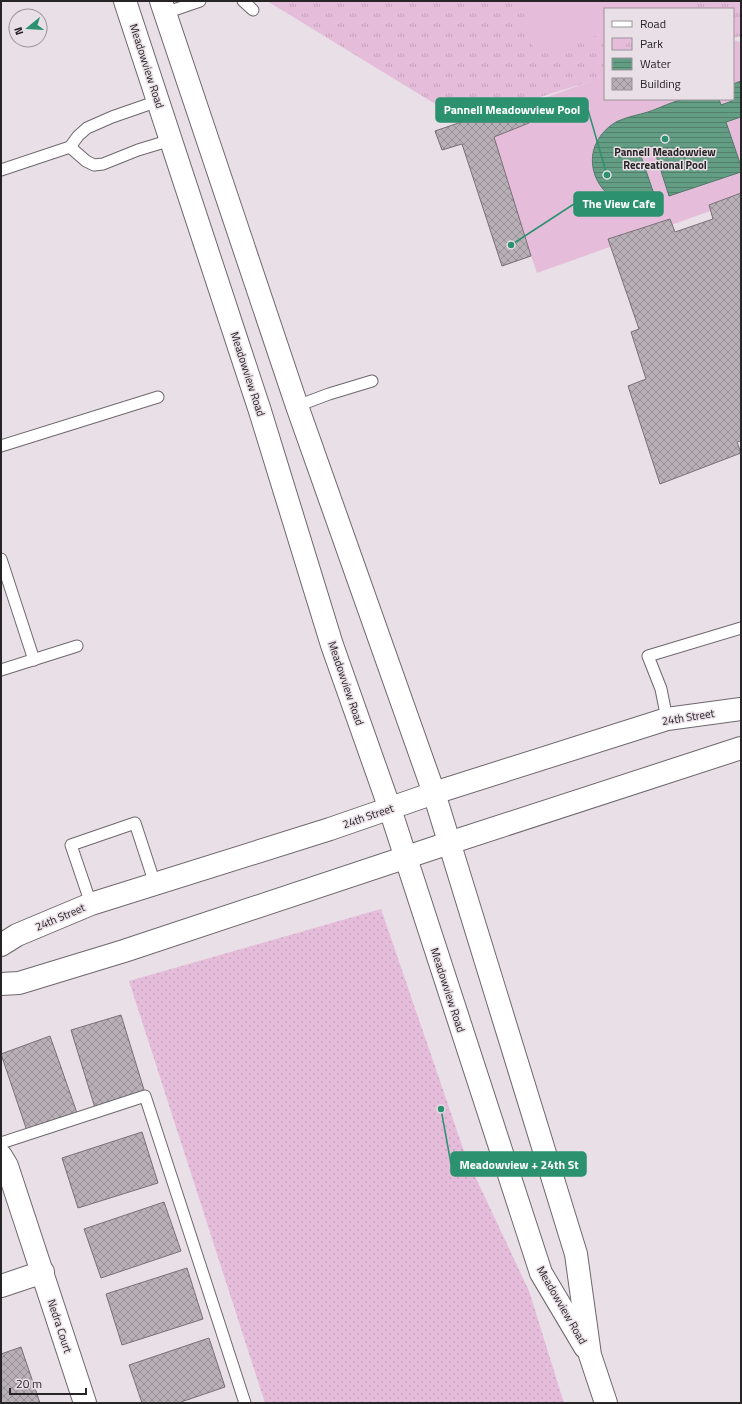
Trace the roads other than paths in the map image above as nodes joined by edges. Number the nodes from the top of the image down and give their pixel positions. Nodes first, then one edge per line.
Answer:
1 (125, 1) edge
2 (200, 1) edge
3 (243, 1) edge
4 (163, 7) edge
5 (253, 10) dead end
6 (158, 101) junction
7 (171, 140) junction
8 (70, 147) junction
9 (1, 170) edge
10 (372, 381) dead end
11 (158, 397) dead end
12 (297, 406) junction
13 (1, 446) edge
14 (1, 559) edge
15 (741, 628) edge
16 (77, 646) dead end
17 (34, 660) junction
18 (1, 670) edge
19 (741, 709) edge
20 (667, 718) junction
21 (741, 748) edge
22 (434, 793) junction
23 (390, 809) junction
24 (449, 843) junction
25 (405, 858) junction
26 (155, 884) junction
27 (91, 904) junction
28 (1, 945) edge
29 (1, 984) edge
30 (1, 1143) edge
31 (1, 1156) edge
32 (43, 1272) junction
33 (1, 1286) edge
34 (590, 1355) junction
35 (85, 1403) edge
36 (245, 1403) edge
37 (606, 1403) edge

1 - 6 main road, Meadowview Road
2 - 4 lane
3 - 5 lane
4 - 12 main road, Meadowview Road
6 - 7 main road, Meadowview Road
6 - 8 lane
7 - 8 lane
7 - 23 main road, Meadowview Road
8 - 9 lane
10 - 12 lane
11 - 13 lane
12 - 22 main road, Meadowview Road
14 - 17 lane
15 - 20 lane
16 - 17 lane
17 - 18 lane
19 - 20 main road, 24th Street
20 - 22 main road, 24th Street
21 - 24 main road
22 - 23 main road, 24th Street
22 - 24 main road, Meadowview Road
23 - 25 main road, Meadowview Road
23 - 26 main road, 24th Street
24 - 25 main road
24 - 34 main road, Meadowview Road
25 - 29 main road
25 - 34 main road, Meadowview Road
26 - 27 main road, 24th Street
26 - 27 lane
27 - 28 main road, 24th Street
30 - 36 lane
31 - 32 main road, Nedra Court
32 - 33 main road
32 - 35 main road, Nedra Court
34 - 37 main road, Meadowview Road

